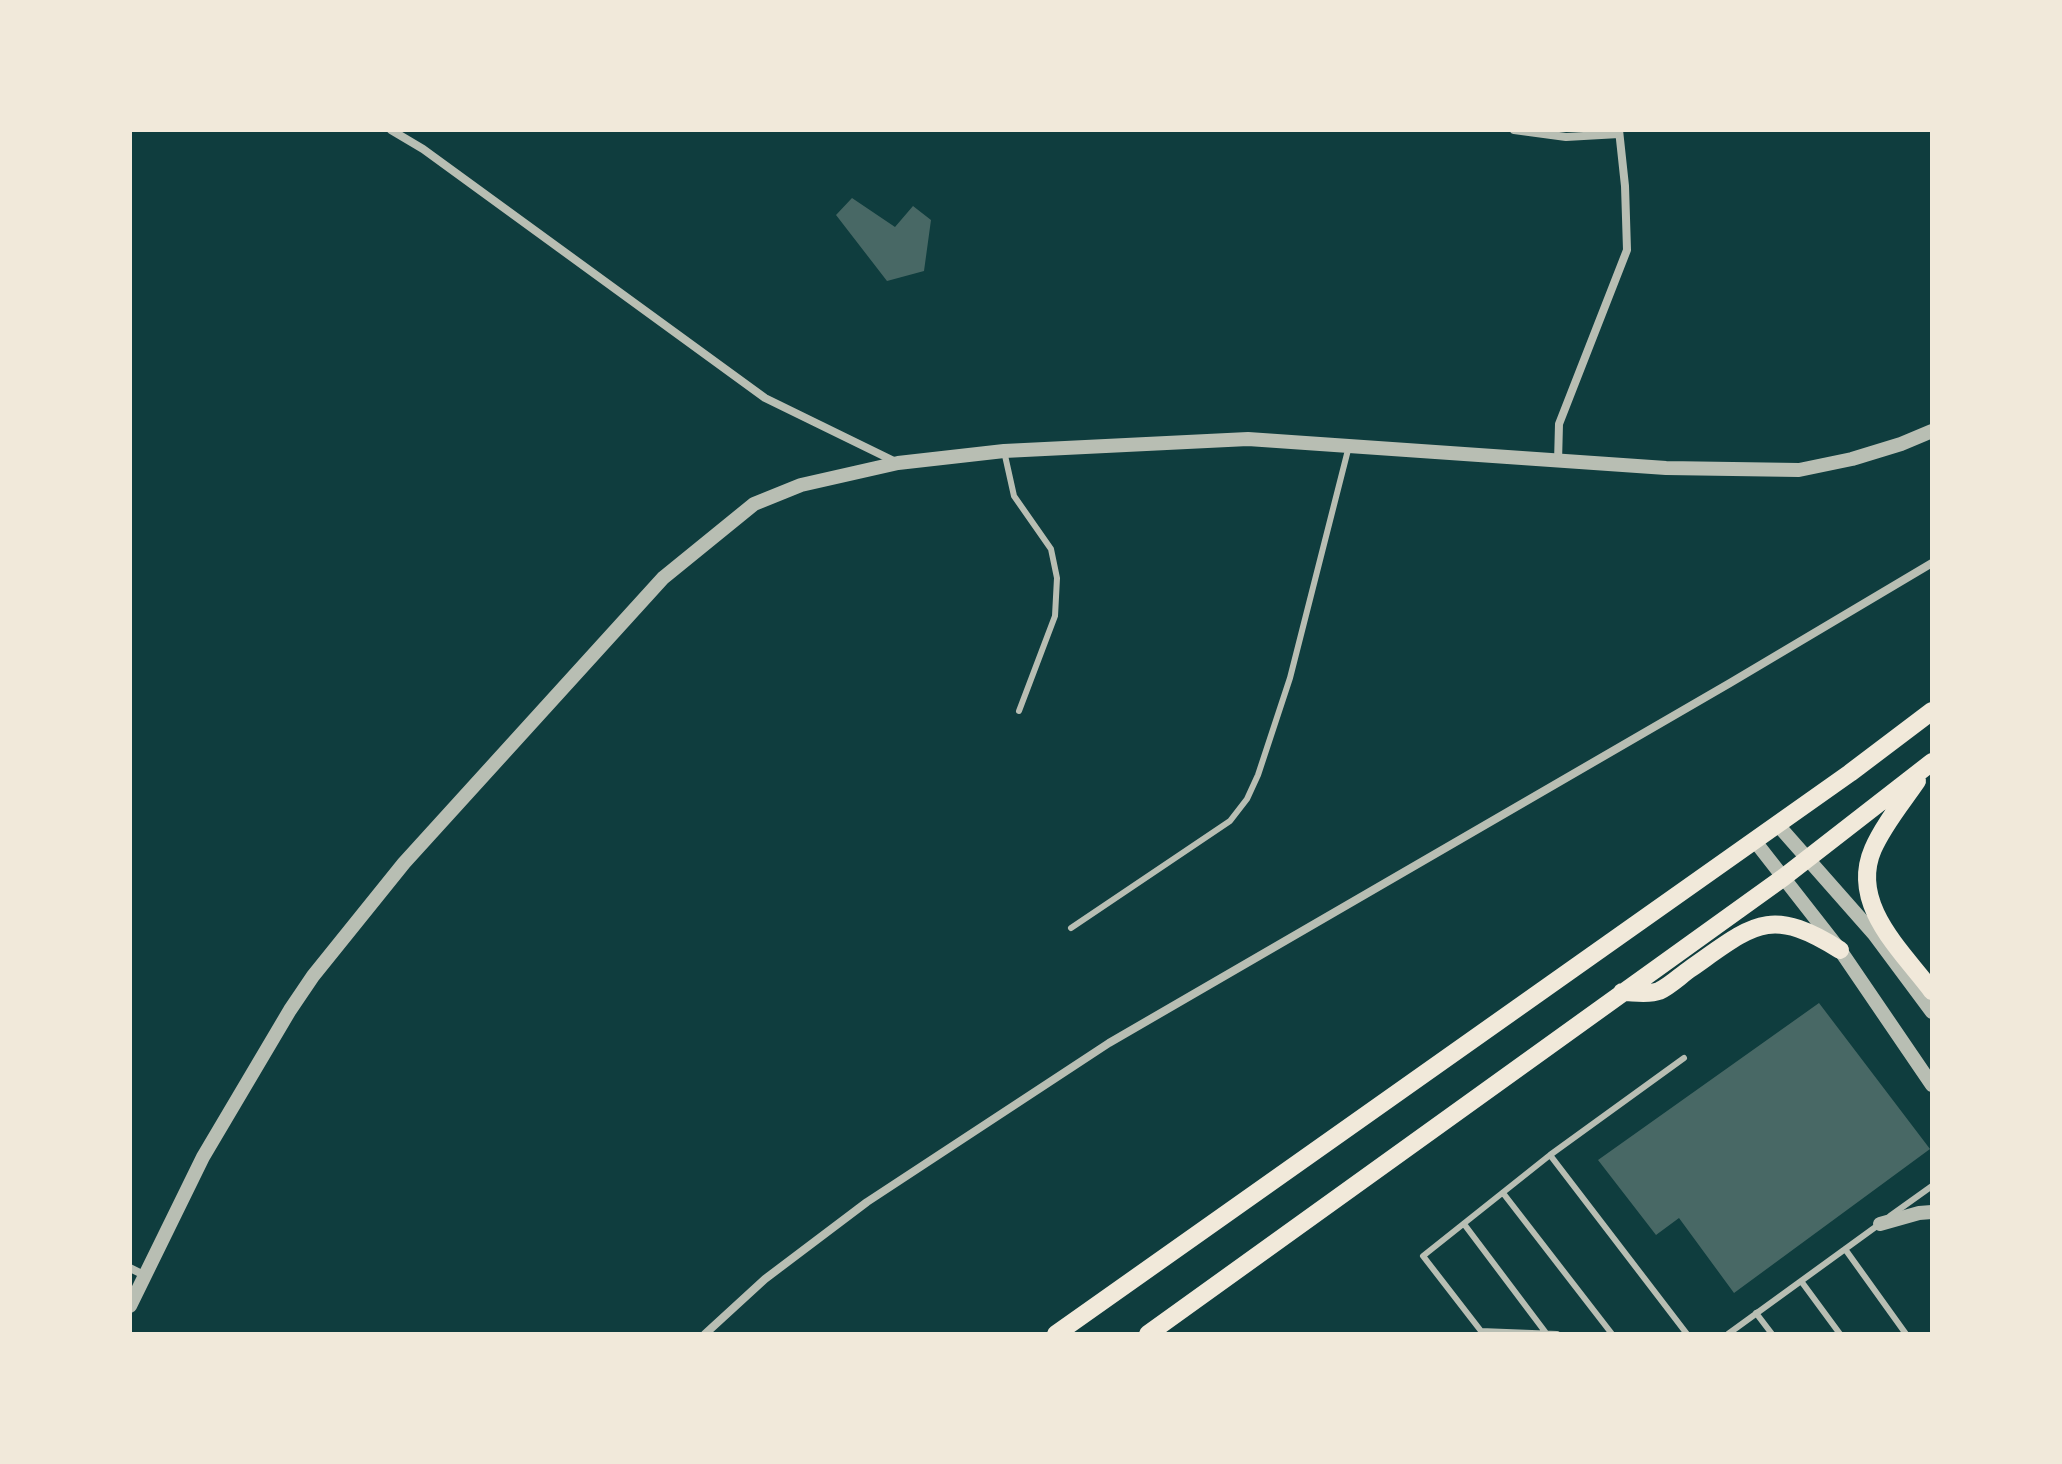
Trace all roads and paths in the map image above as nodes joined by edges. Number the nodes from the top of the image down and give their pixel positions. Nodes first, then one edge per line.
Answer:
1 (391, 130) edge
2 (1514, 130) edge
3 (1619, 132) edge
4 (1932, 431) edge
5 (1349, 446) junction
6 (1004, 451) junction
7 (1558, 462) junction
8 (898, 463) junction
9 (1932, 563) edge
10 (1019, 711) dead end
11 (1932, 711) edge
12 (1930, 763) edge
13 (1777, 824) junction
14 (1754, 840) junction
15 (1808, 860) junction
16 (1784, 877) junction
17 (1071, 928) dead end
18 (1840, 950) junction
19 (1932, 991) edge
20 (1622, 992) junction
21 (1932, 1012) edge
22 (1684, 1058) dead end
23 (1932, 1085) edge
24 (1550, 1155) junction
25 (1932, 1186) edge
26 (1503, 1193) junction
27 (1932, 1212) edge
28 (1464, 1224) junction
29 (1880, 1224) junction
30 (1845, 1249) junction
31 (130, 1268) edge
32 (144, 1275) junction
33 (1801, 1281) junction
34 (130, 1306) edge
35 (1756, 1313) junction
36 (1546, 1333) edge
37 (705, 1334) edge
38 (1056, 1334) edge
39 (1148, 1334) edge
40 (1557, 1334) edge
41 (1612, 1334) edge
42 (1687, 1334) edge
43 (1728, 1334) edge
44 (1772, 1334) edge
45 (1840, 1334) edge
46 (1906, 1334) edge

1 - 8 street
2 - 3 street
3 - 7 street
4 - 7 street
5 - 6 street
5 - 7 street
5 - 17 lane
6 - 8 street
6 - 10 lane
8 - 32 street
9 - 37 street
11 - 13 highway
12 - 15 highway
12 - 19 highway
13 - 14 highway
13 - 15 street
14 - 16 street
14 - 38 highway
15 - 16 highway
15 - 21 street
16 - 18 street
16 - 20 highway
18 - 20 highway
18 - 23 street
20 - 39 highway
22 - 24 lane
24 - 26 lane
24 - 42 lane
25 - 29 lane
26 - 28 lane
26 - 41 lane
27 - 29 street
28 - 36 lane
28 - 36 lane
29 - 30 lane
30 - 33 lane
30 - 46 lane
31 - 32 street
32 - 34 street
33 - 35 lane
33 - 45 lane
35 - 43 lane
35 - 44 lane
36 - 40 lane

